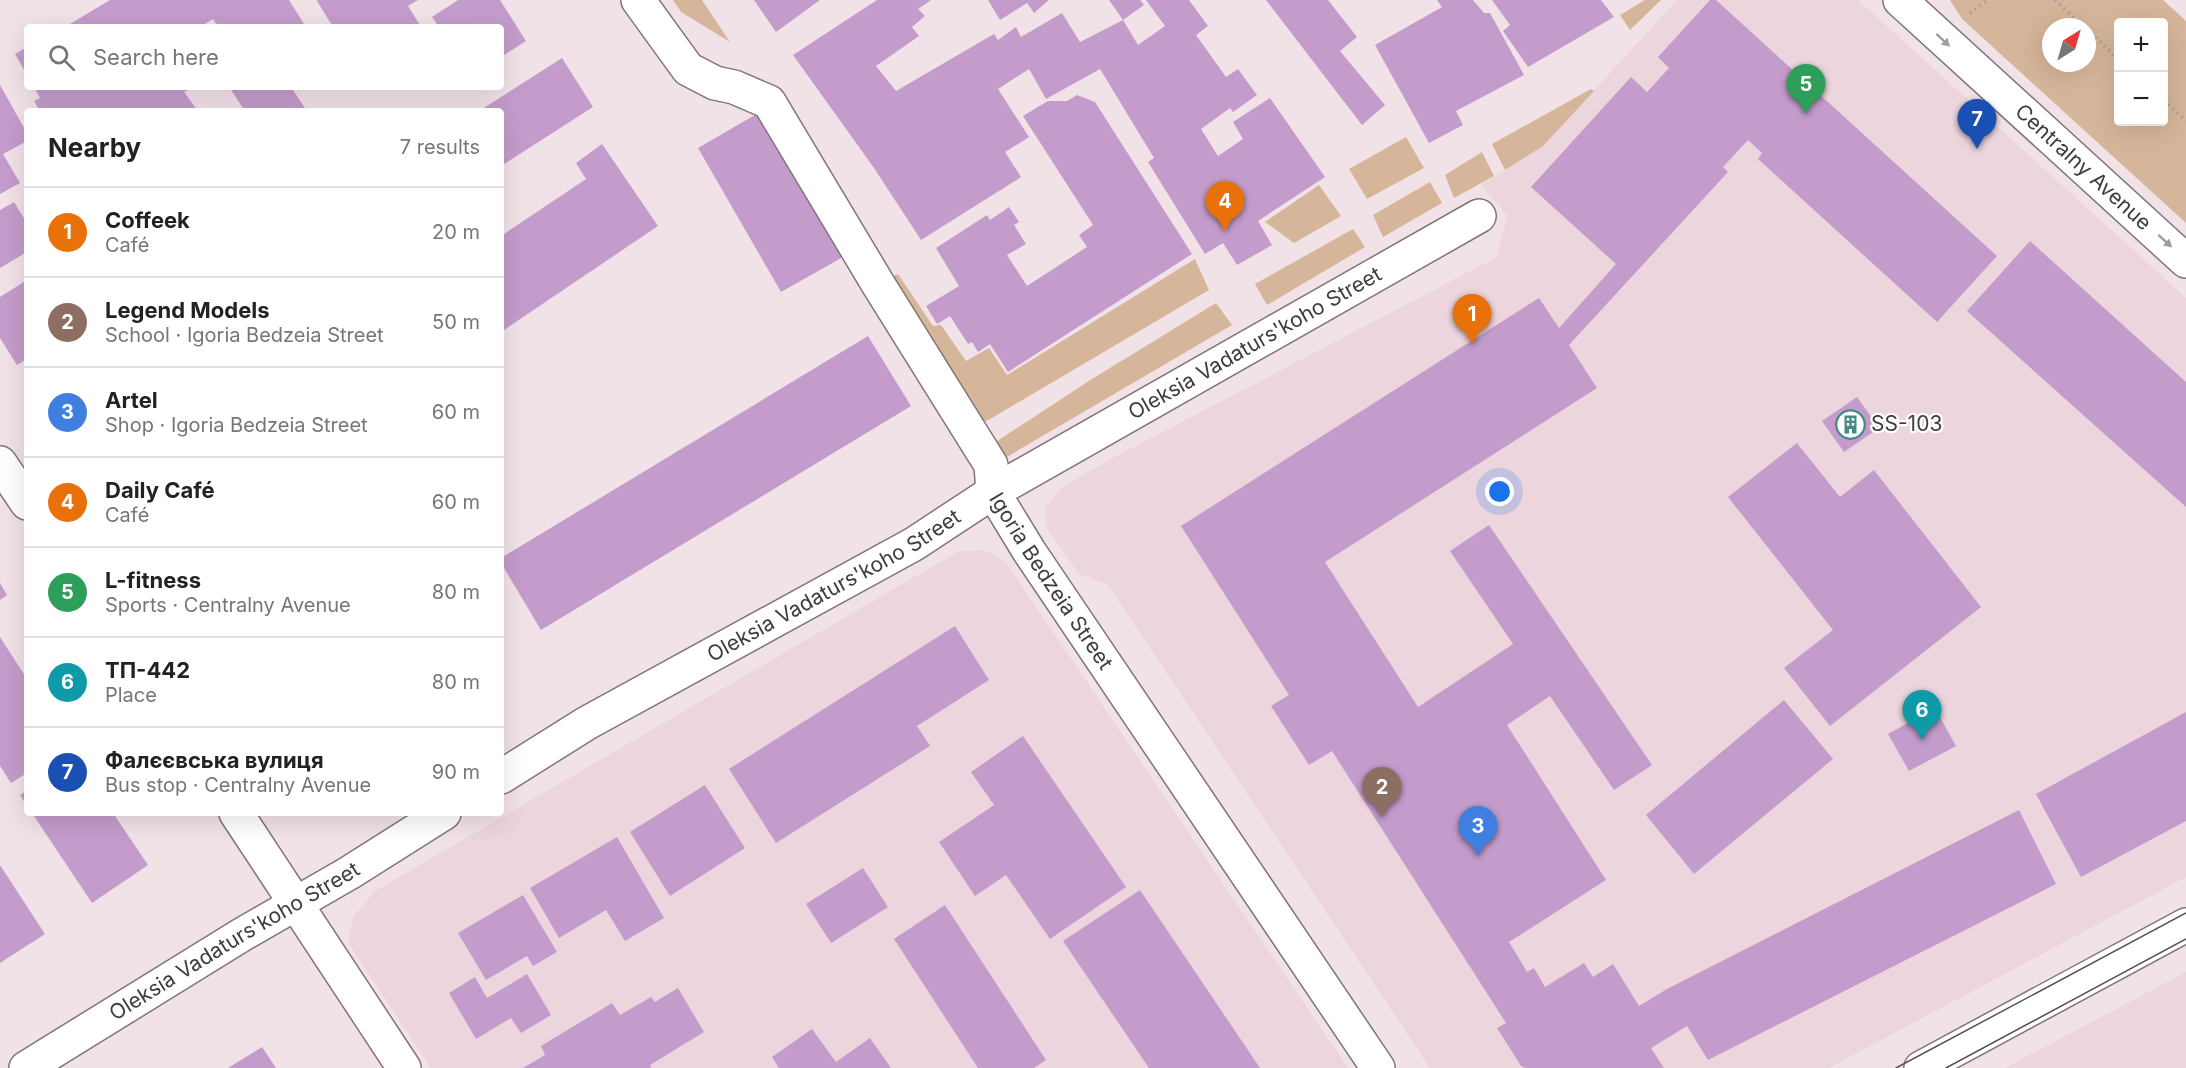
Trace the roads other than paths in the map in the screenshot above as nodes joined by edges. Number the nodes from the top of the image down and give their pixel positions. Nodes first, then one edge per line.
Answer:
1 (638, 0) edge
2 (1900, 0) edge
3 (1479, 216) dead end
4 (2186, 261) edge
5 (0, 463) edge
6 (993, 492) junction
7 (24, 499) edge
8 (504, 775) edge
9 (238, 816) edge
10 (439, 816) edge
11 (297, 903) junction
12 (2186, 925) edge
13 (26, 1068) edge
14 (404, 1068) edge
15 (1378, 1068) edge
16 (1921, 1068) edge

1 - 6 street, Igoria Bedzeia Street
2 -> 4 street, Centralny Avenue
3 - 6 street, Oleksia Vadaturs'koho Street
5 - 7 street
6 - 8 street, Oleksia Vadaturs'koho Street
6 - 15 street, Igoria Bedzeia Street
9 - 11 street
10 - 11 street, Oleksia Vadaturs'koho Street
11 - 13 street, Oleksia Vadaturs'koho Street
11 - 14 street
12 - 16 street

